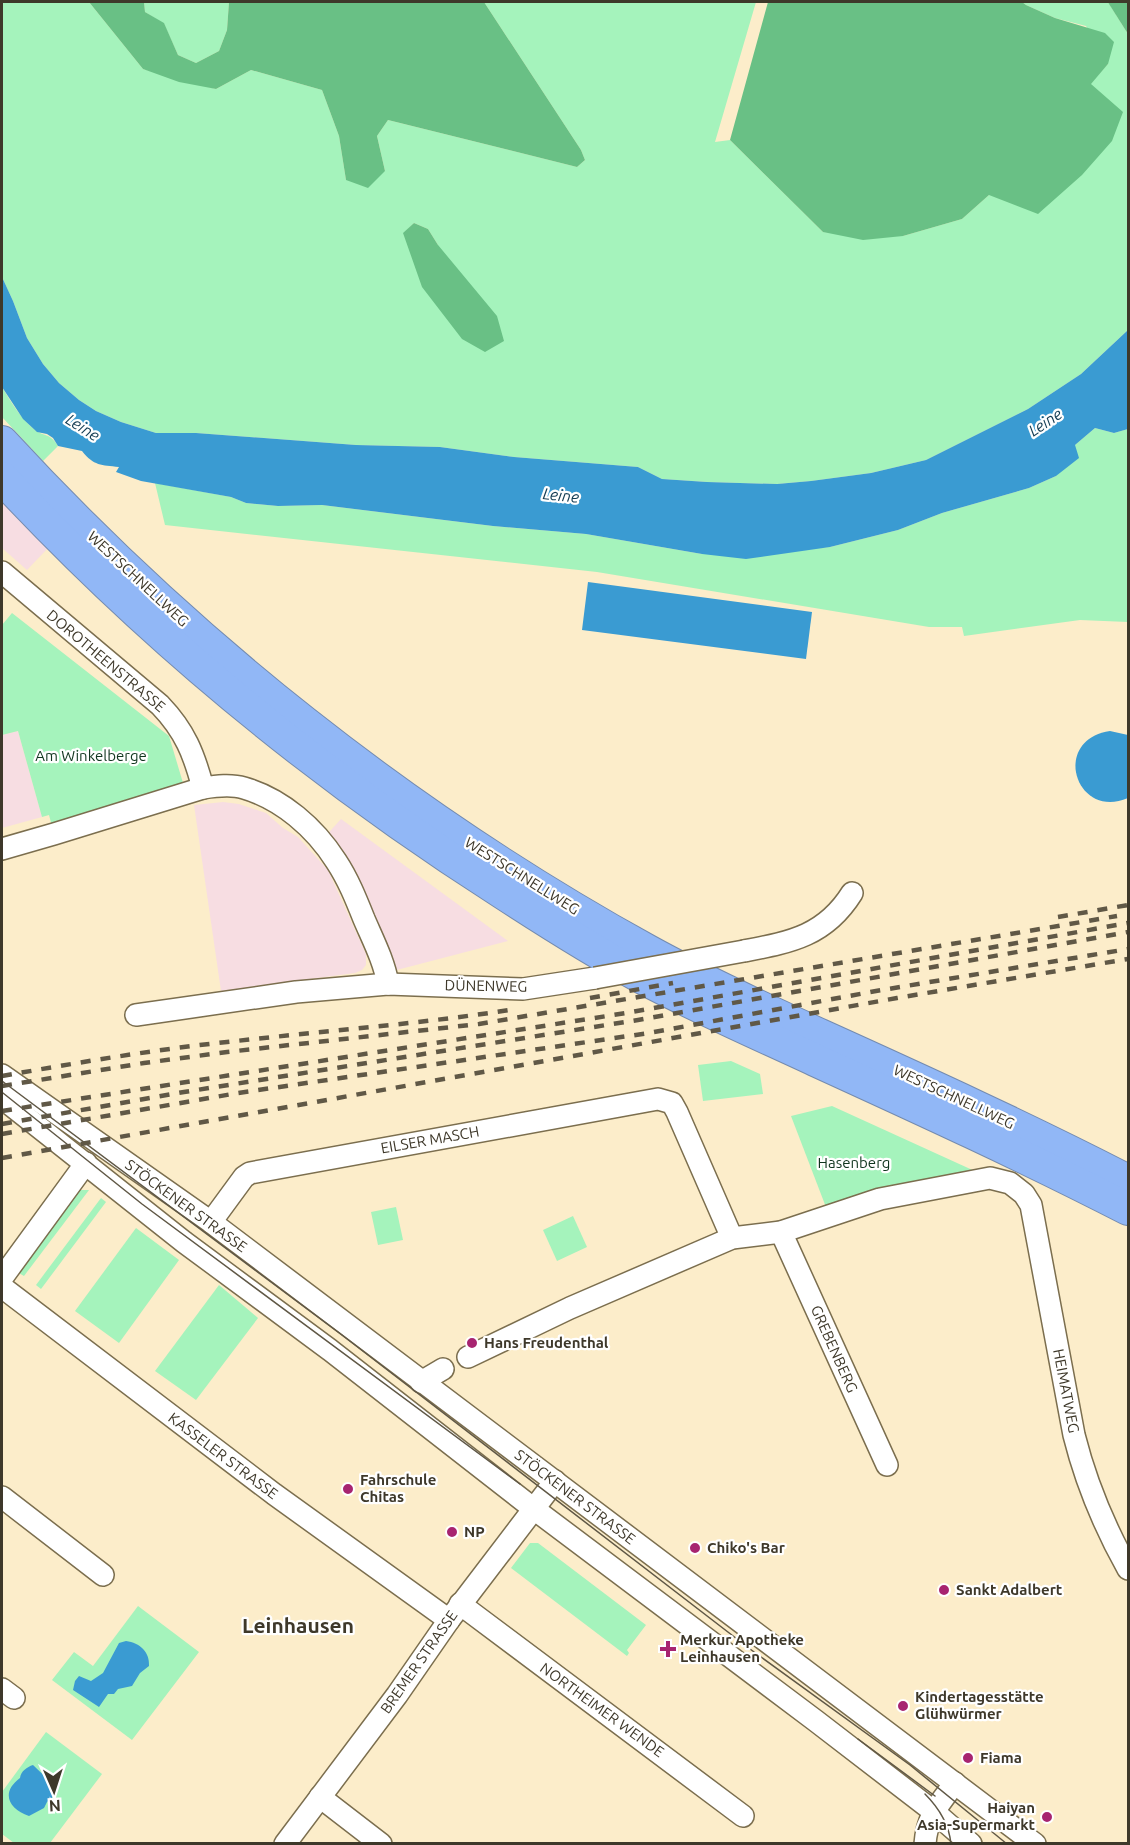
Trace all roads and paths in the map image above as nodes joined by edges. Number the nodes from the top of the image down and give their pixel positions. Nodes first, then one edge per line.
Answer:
1 (2, 442) edge
2 (2, 478) edge
3 (2, 572) edge
4 (203, 788) junction
5 (2, 849) edge
6 (852, 893) dead end
7 (388, 984) junction
8 (136, 1015) dead end
9 (2, 1075) edge
10 (2, 1098) edge
11 (86, 1163) junction
12 (1128, 1181) edge
13 (1128, 1209) edge
14 (211, 1222) junction
15 (782, 1232) junction
16 (732, 1238) junction
17 (2, 1278) edge
18 (2, 1287) edge
19 (468, 1357) dead end
20 (443, 1369) dead end
21 (421, 1382) junction
22 (887, 1465) dead end
23 (555, 1481) junction
24 (2, 1497) edge
25 (534, 1509) junction
26 (1128, 1569) edge
27 (103, 1575) dead end
28 (454, 1612) junction
29 (955, 1783) junction
30 (320, 1797) junction
31 (933, 1811) junction
32 (743, 1816) dead end
33 (285, 1844) edge
34 (381, 1844) edge
35 (925, 1844) edge
36 (971, 1844) edge
37 (1035, 1844) edge

1 - 12 highway, WESTSCHNELLWEG
2 - 13 highway, WESTSCHNELLWEG
3 - 4 street, DOROTHEENSTRASSE
4 - 5 street
4 - 7 street
6 - 7 street, DÜNENWEG, bridge
7 - 8 street, DÜNENWEG
9 - 14 street, STÖCKENER STRASSE
10 - 11 street, STÖCKENER STRASSE
11 - 17 street
11 - 25 street, STÖCKENER STRASSE
14 - 16 street, EILSER MASCH
14 - 21 street, STÖCKENER STRASSE
15 - 16 street
15 - 22 street, GREBENBERG
15 - 26 street, HEIMATWEG
16 - 19 street
18 - 28 street, KASSELER STRASSE
20 - 21 street
21 - 23 street, STÖCKENER STRASSE
23 - 25 street, BREMER STRASSE
23 - 29 street, STÖCKENER STRASSE
24 - 27 street
25 - 28 street, BREMER STRASSE
25 - 31 street, STÖCKENER STRASSE
28 - 30 street, BREMER STRASSE
28 - 32 street, NORTHEIMER WENDE
29 - 31 street
29 - 37 street, STÖCKENER STRASSE
30 - 33 street, BREMER STRASSE
30 - 34 street
31 - 35 street
31 - 36 street, STÖCKENER STRASSE

